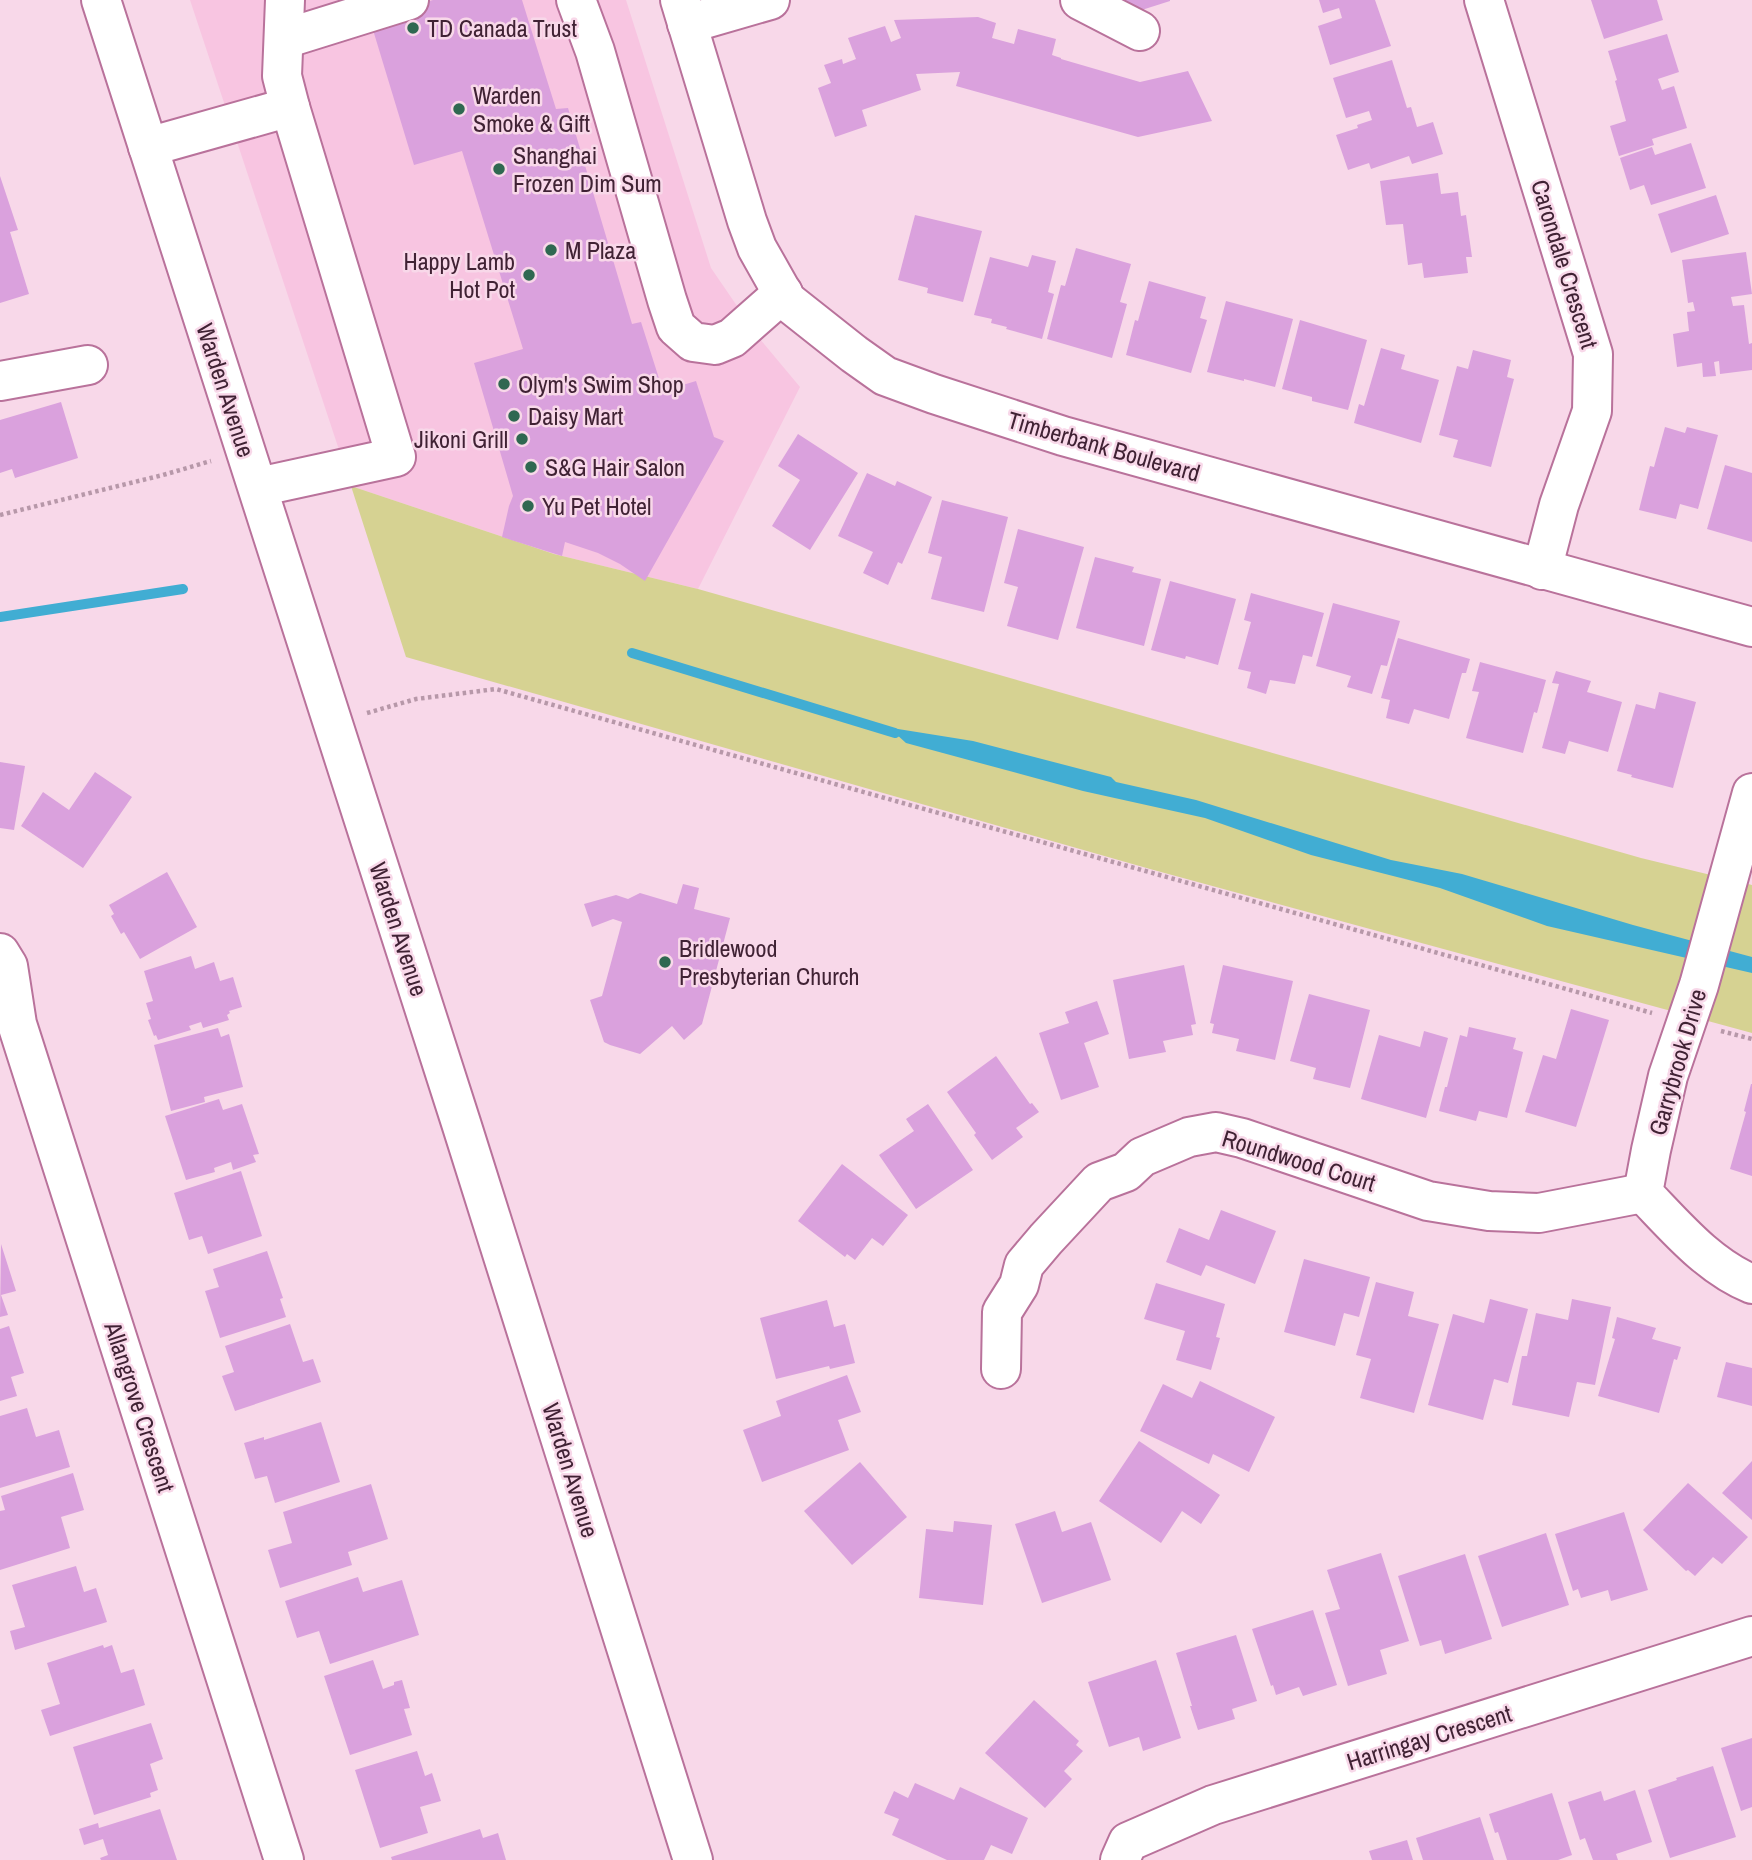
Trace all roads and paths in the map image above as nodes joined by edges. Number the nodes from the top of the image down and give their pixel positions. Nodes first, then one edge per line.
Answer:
1 (101, 0) edge
2 (285, 0) edge
3 (409, 0) edge
4 (576, 0) edge
5 (770, 0) edge
6 (1080, 0) edge
7 (1485, 0) edge
8 (683, 12) edge
9 (1140, 31) dead end
10 (284, 39) junction
11 (290, 107) junction
12 (148, 147) junction
13 (783, 293) junction
14 (88, 365) dead end
15 (0, 381) edge
16 (246, 451) junction
17 (258, 488) junction
18 (0, 515) edge
19 (1542, 570) junction
20 (1752, 627) edge
21 (333, 723) junction
22 (1752, 793) edge
23 (0, 953) edge
24 (1686, 1022) junction
25 (1643, 1193) junction
26 (1752, 1284) edge
27 (1001, 1369) dead end
28 (1752, 1636) edge
29 (284, 1860) edge
30 (693, 1860) edge
31 (1120, 1860) edge

1 - 12 street, Warden Avenue
2 - 10 street
3 - 10 street
4 - 13 street
5 - 8 street
6 - 9 street
7 - 19 street, Carondale Crescent
8 - 13 street, Timberbank Boulevard
10 - 11 street
11 - 12 street
11 - 17 street
12 - 16 street, Warden Avenue
13 - 19 street, Timberbank Boulevard
14 - 15 street
16 - 17 street, Warden Avenue
16 - 18 path
17 - 21 street, Warden Avenue
19 - 20 street, Timberbank Boulevard
21 - 24 path
21 - 30 street, Warden Avenue
22 - 24 street, Garrybrook Drive
23 - 29 street, Allangrove Crescent
24 - 25 street, Garrybrook Drive
25 - 26 street
25 - 27 street, Roundwood Court
28 - 31 street, Harringay Crescent

